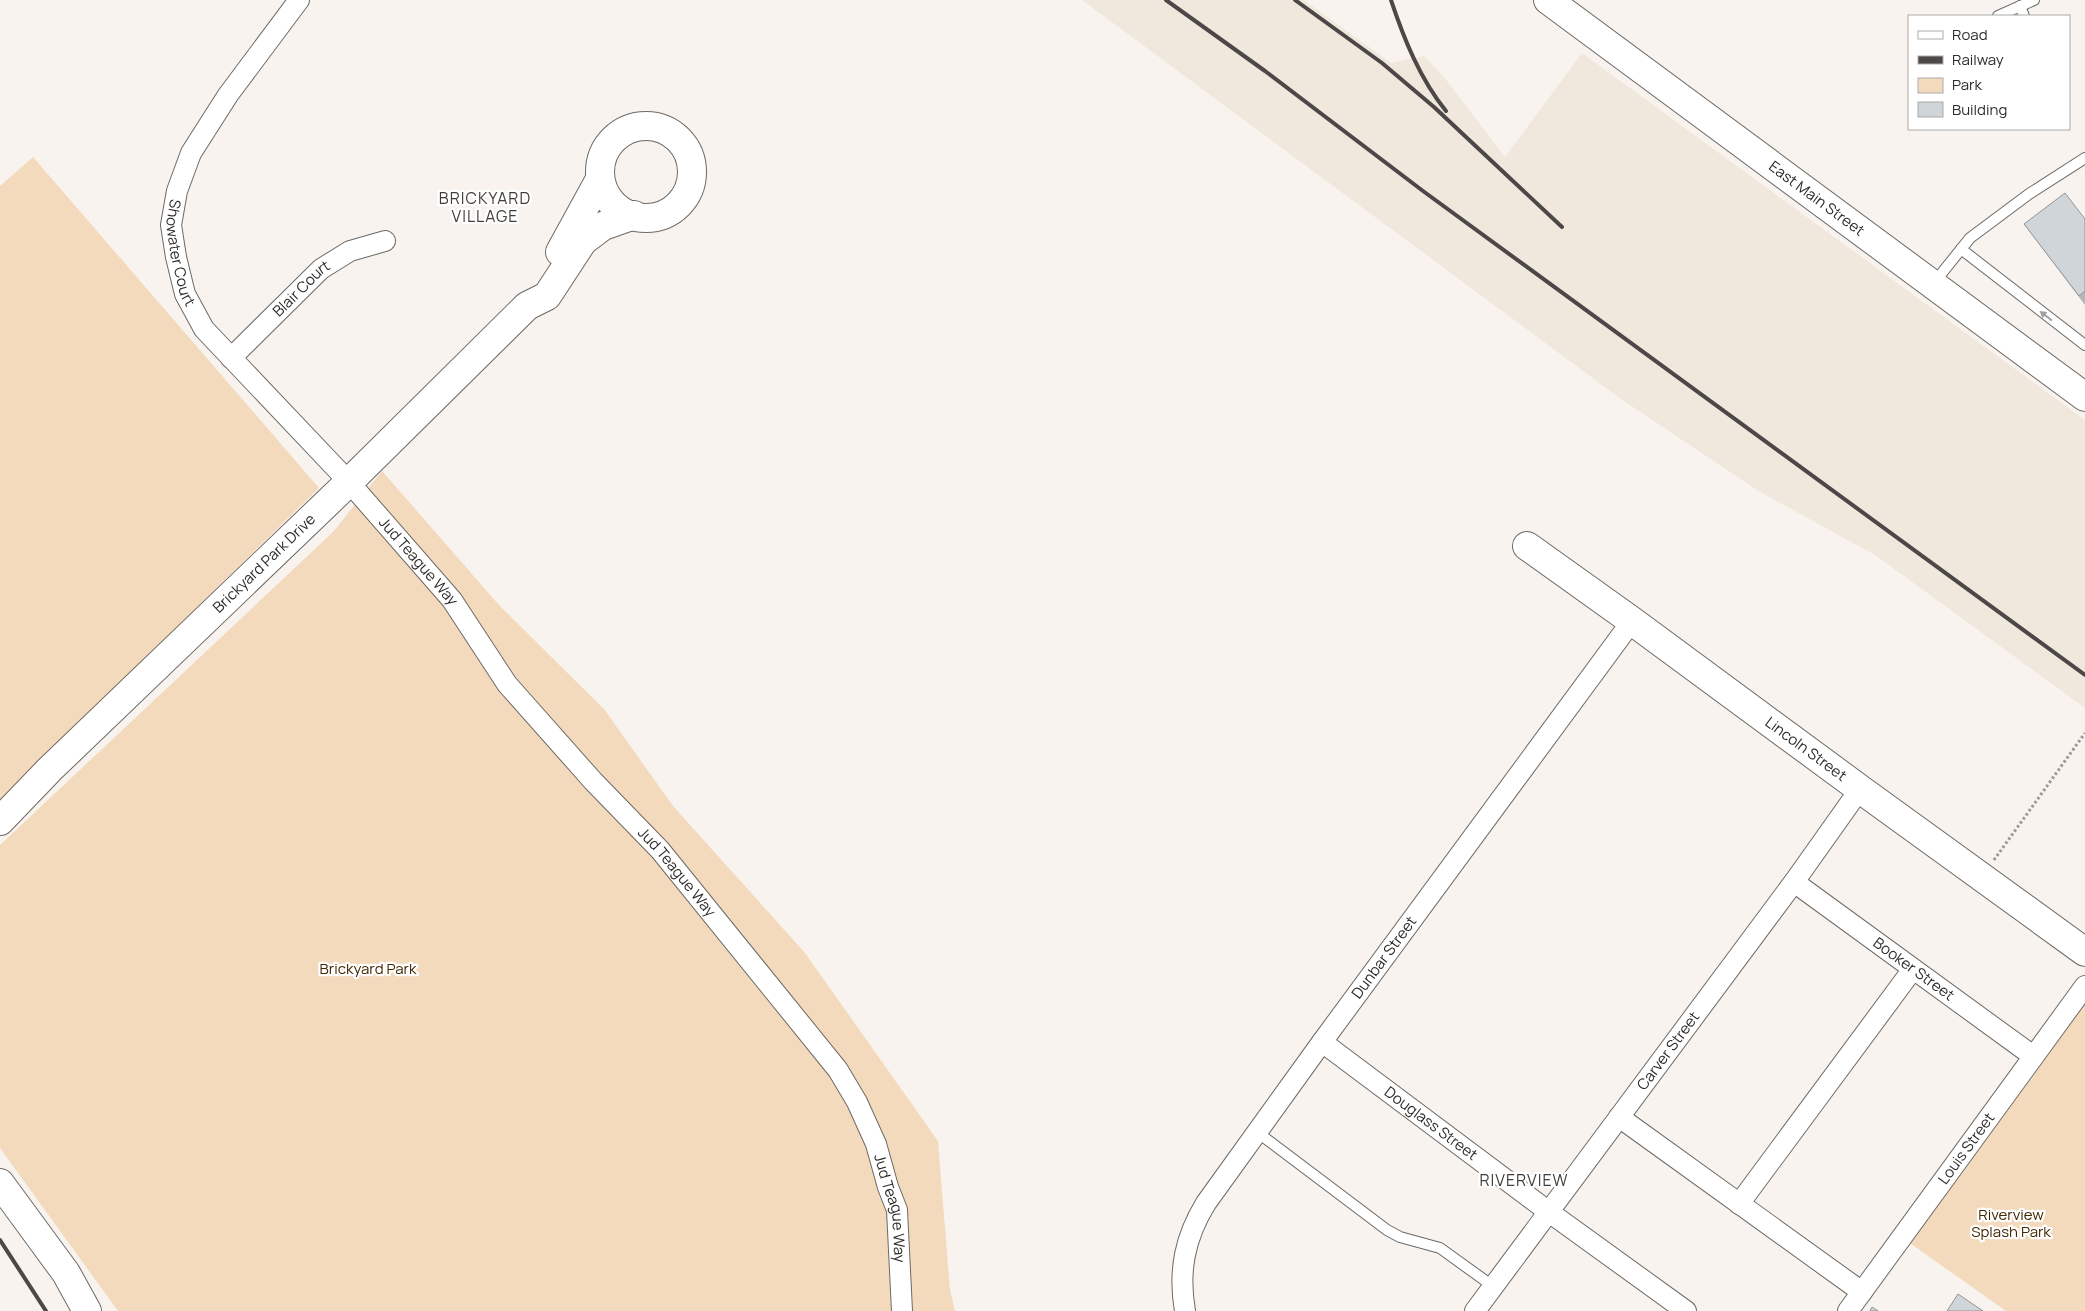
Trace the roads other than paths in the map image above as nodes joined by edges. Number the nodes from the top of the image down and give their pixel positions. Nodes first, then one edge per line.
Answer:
1 (300, 0) edge
2 (1548, 0) edge
3 (2034, 0) edge
4 (2022, 11) edge
5 (2003, 15) edge
6 (2085, 158) edge
7 (600, 179) junction
8 (634, 215) junction
9 (385, 241) dead end
10 (1961, 249) junction
11 (1933, 285) junction
12 (527, 306) junction
13 (2085, 345) edge
14 (231, 358) junction
15 (2085, 397) edge
16 (349, 482) junction
17 (1527, 546) dead end
18 (1632, 621) junction
19 (1860, 789) junction
20 (0, 821) edge
21 (1794, 882) junction
22 (2085, 952) edge
23 (1913, 969) junction
24 (2085, 986) edge
25 (1322, 1042) junction
26 (2033, 1056) junction
27 (1619, 1117) junction
28 (1257, 1132) junction
29 (0, 1183) edge
30 (1740, 1204) junction
31 (1549, 1212) junction
32 (1494, 1287) junction
33 (1862, 1292) junction
34 (87, 1311) edge
35 (902, 1311) edge
36 (1184, 1311) edge
37 (1475, 1311) edge
38 (1686, 1311) edge
39 (1848, 1311) edge

1 - 14 street, Showater Court
2 - 11 street, East Main Street
3 - 4 lane
4 - 5 lane
6 - 10 lane
7 - 8 street
7 - 8 street
7 - 12 street, Brickyard Park Drive
8 - 12 street, Brickyard Park Drive
9 - 14 street, Blair Court
10 - 11 lane
13 -> 10 lane
11 - 15 street, East Main Street
12 - 16 street, Brickyard Park Drive
14 - 16 street, Showater Court
16 - 20 street, Brickyard Park Drive
16 - 35 street, Jud Teague Way
17 - 18 street, Lincoln Street
18 - 19 street, Lincoln Street
18 - 25 street, Dunbar Street
19 - 21 street, Carver Street
19 - 22 street, Lincoln Street
21 - 23 street, Booker Street
21 - 27 street, Carver Street
23 - 26 street, Booker Street
23 - 30 street
24 - 26 street, Louis Street
25 - 28 street, Dunbar Street
25 - 31 street, Douglass Street
26 - 33 street, Louis Street
27 - 30 street
27 - 31 street, Carver Street
28 - 32 lane
28 - 36 street, Dunbar Street
29 - 34 street
30 - 33 street
31 - 32 street, Carver Street
31 - 38 street, Douglass Street
32 - 37 street, Carver Street
33 - 39 street, Louis Street

